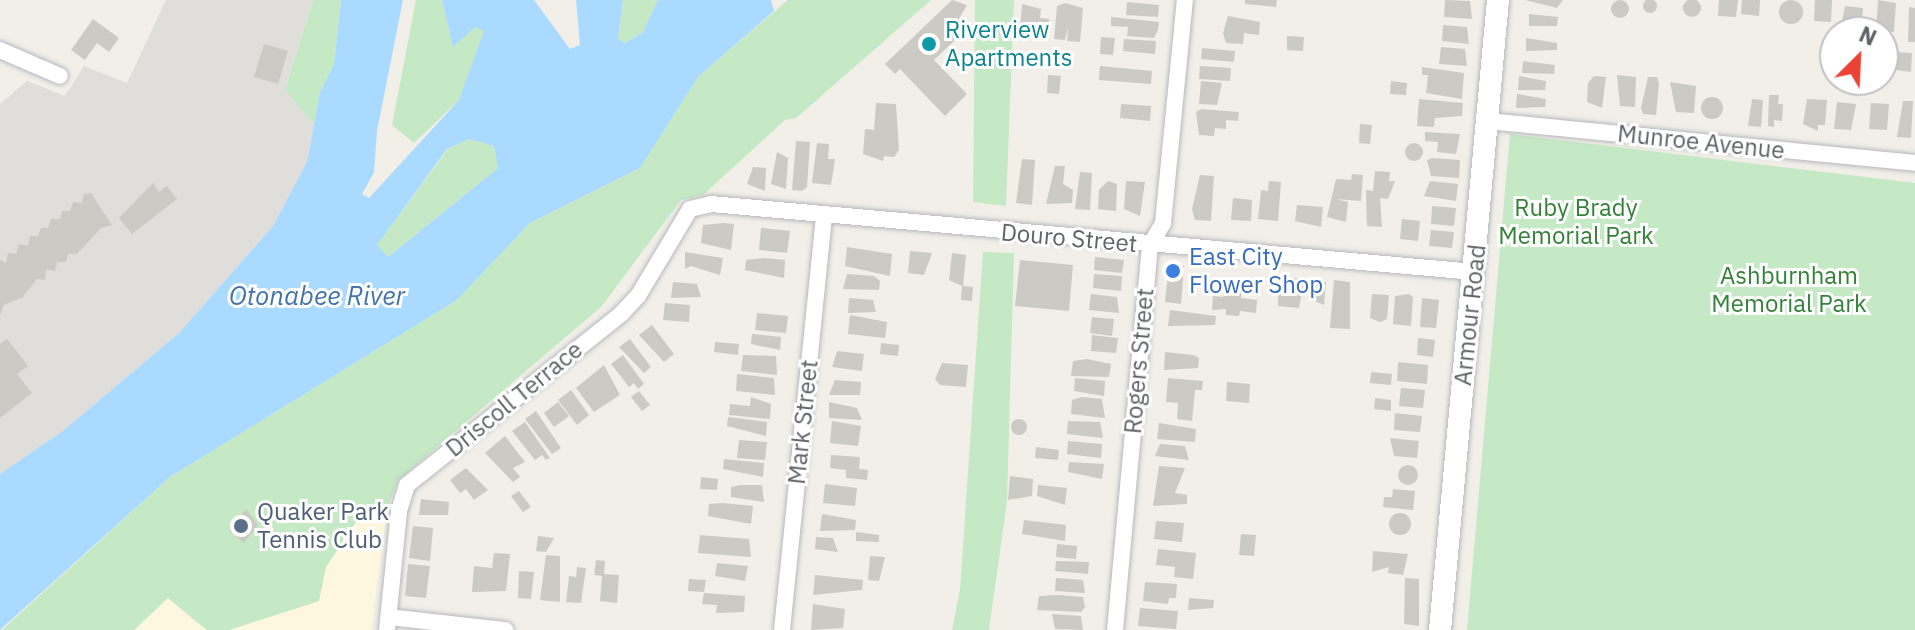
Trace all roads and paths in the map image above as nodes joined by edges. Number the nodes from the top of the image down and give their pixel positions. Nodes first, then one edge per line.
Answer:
1 (1185, 0) edge
2 (1498, 0) edge
3 (0, 50) edge
4 (60, 76) dead end
5 (1488, 121) junction
6 (1915, 163) edge
7 (711, 204) joint
8 (824, 215) junction
9 (1150, 245) junction
10 (1475, 272) junction
11 (388, 623) edge
12 (505, 630) edge
13 (782, 630) edge
14 (1115, 630) edge
15 (1440, 630) edge

1 - 9 street, Rogers Street
2 - 5 main road, Armour Road
3 - 4 street
5 - 6 street, Munroe Avenue
5 - 10 main road, Armour Road
7 - 8 street, Douro Street
7 - 11 street, Driscoll Terrace
8 - 9 street, Douro Street
8 - 13 street, Mark Street
9 - 10 street, Douro Street
9 - 14 street, Rogers Street
10 - 15 main road, Armour Road
11 - 12 street

